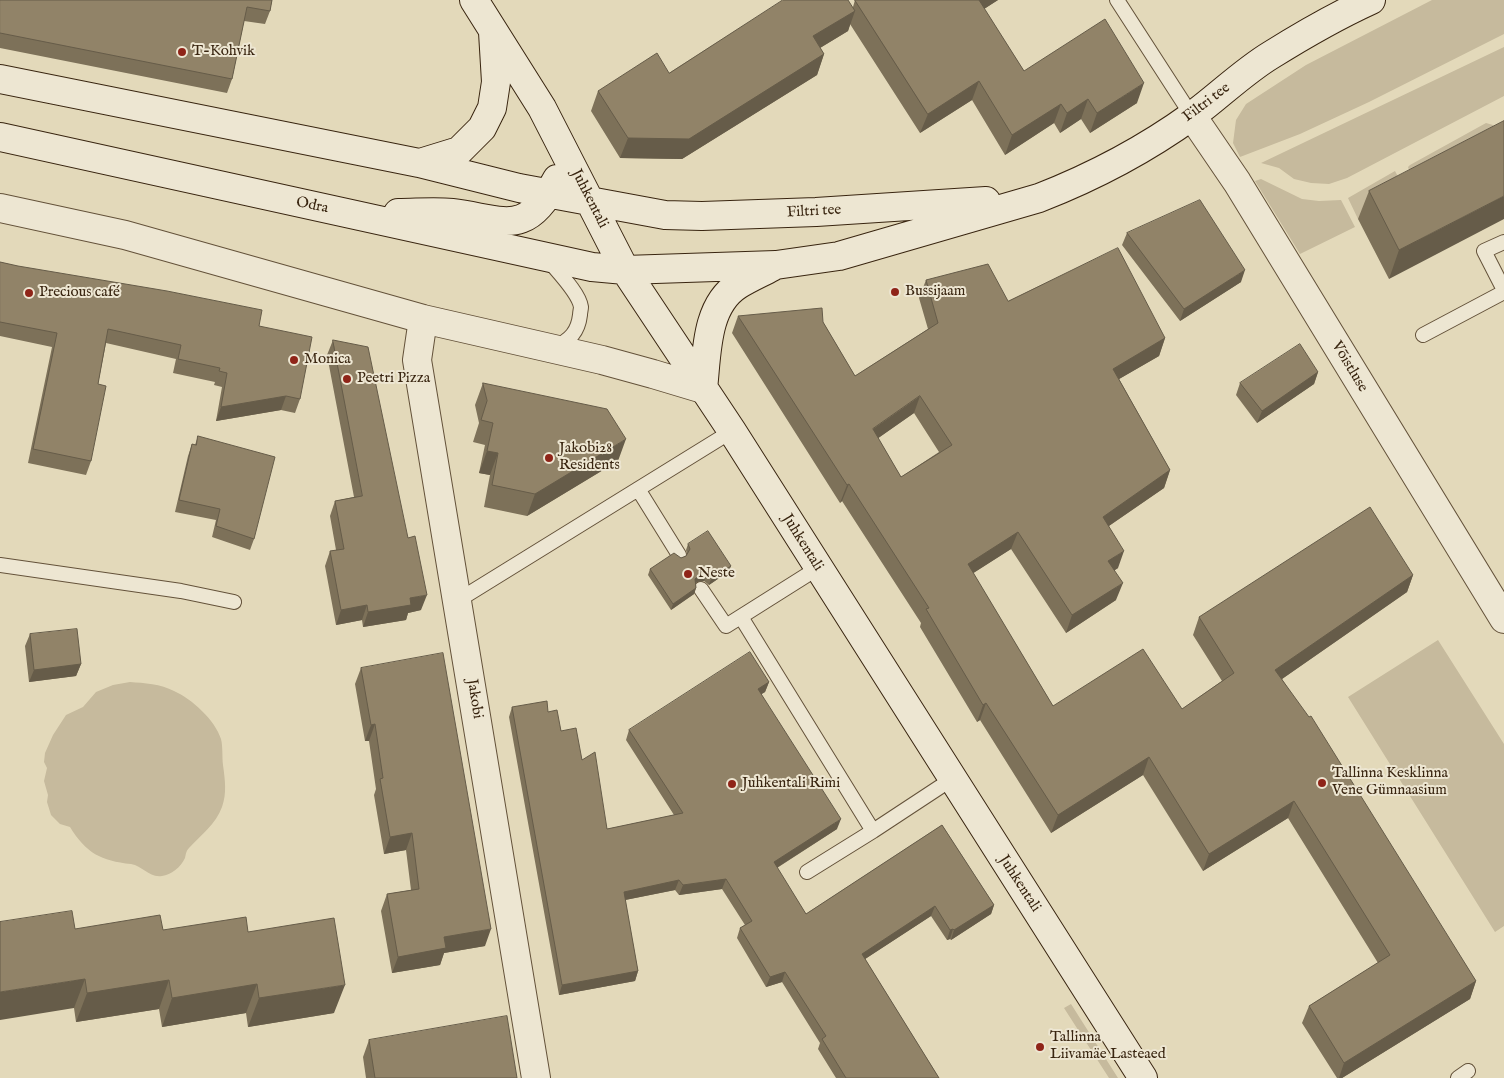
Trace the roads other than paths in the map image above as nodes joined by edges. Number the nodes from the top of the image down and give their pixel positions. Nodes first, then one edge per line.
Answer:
1 (474, 0) edge
2 (1117, 0) edge
3 (1370, 0) edge
4 (493, 30) junction
5 (0, 79) edge
6 (1192, 116) junction
7 (0, 136) edge
8 (564, 149) junction
9 (419, 163) junction
10 (549, 194) junction
11 (1040, 198) junction
12 (590, 202) junction
13 (0, 208) edge
14 (349, 214) junction
15 (1504, 242) edge
16 (545, 257) junction
17 (776, 265) junction
18 (625, 270) junction
19 (1504, 291) edge
20 (423, 319) junction
21 (1423, 335) dead end
22 (552, 349) junction
23 (703, 389) junction
24 (732, 431) junction
25 (638, 489) junction
26 (679, 555) edge
27 (0, 565) edge
28 (818, 568) junction
29 (701, 589) dead end
30 (457, 601) junction
31 (234, 602) dead end
32 (740, 617) junction
33 (1504, 619) edge
34 (952, 780) junction
35 (873, 831) junction
36 (807, 872) dead end
37 (536, 1078) edge
38 (1143, 1078) edge

1 - 4 street, Juhkentali
2 - 6 lane
3 - 6 street, Filtri tee
4 - 8 street, Juhkentali
4 - 9 street
5 - 9 street
6 - 11 street, Filtri tee
6 - 33 street, Võistluse
7 - 14 street, Odra
8 - 10 street
8 - 12 street, Juhkentali
9 - 10 street
10 - 12 street
10 - 14 street
11 - 12 street, Filtri tee
11 - 17 street, Filtri tee
12 - 18 street, Juhkentali
13 - 20 street
14 - 16 street, Odra
15 - 19 lane
16 - 18 street, Odra
16 - 22 lane
17 - 18 street, Filtri tee
17 - 23 street
18 - 23 street, Juhkentali
19 - 21 lane
20 - 22 street
20 - 30 street, Jakobi
22 - 23 street
23 - 24 street, Juhkentali
24 - 25 lane
24 - 28 street, Juhkentali
25 - 26 lane
25 - 30 lane
27 - 31 lane
28 - 32 lane
28 - 34 street, Juhkentali
29 - 32 lane
30 - 37 street, Jakobi
32 - 35 lane
34 - 35 lane
34 - 38 street, Juhkentali
35 - 36 lane

